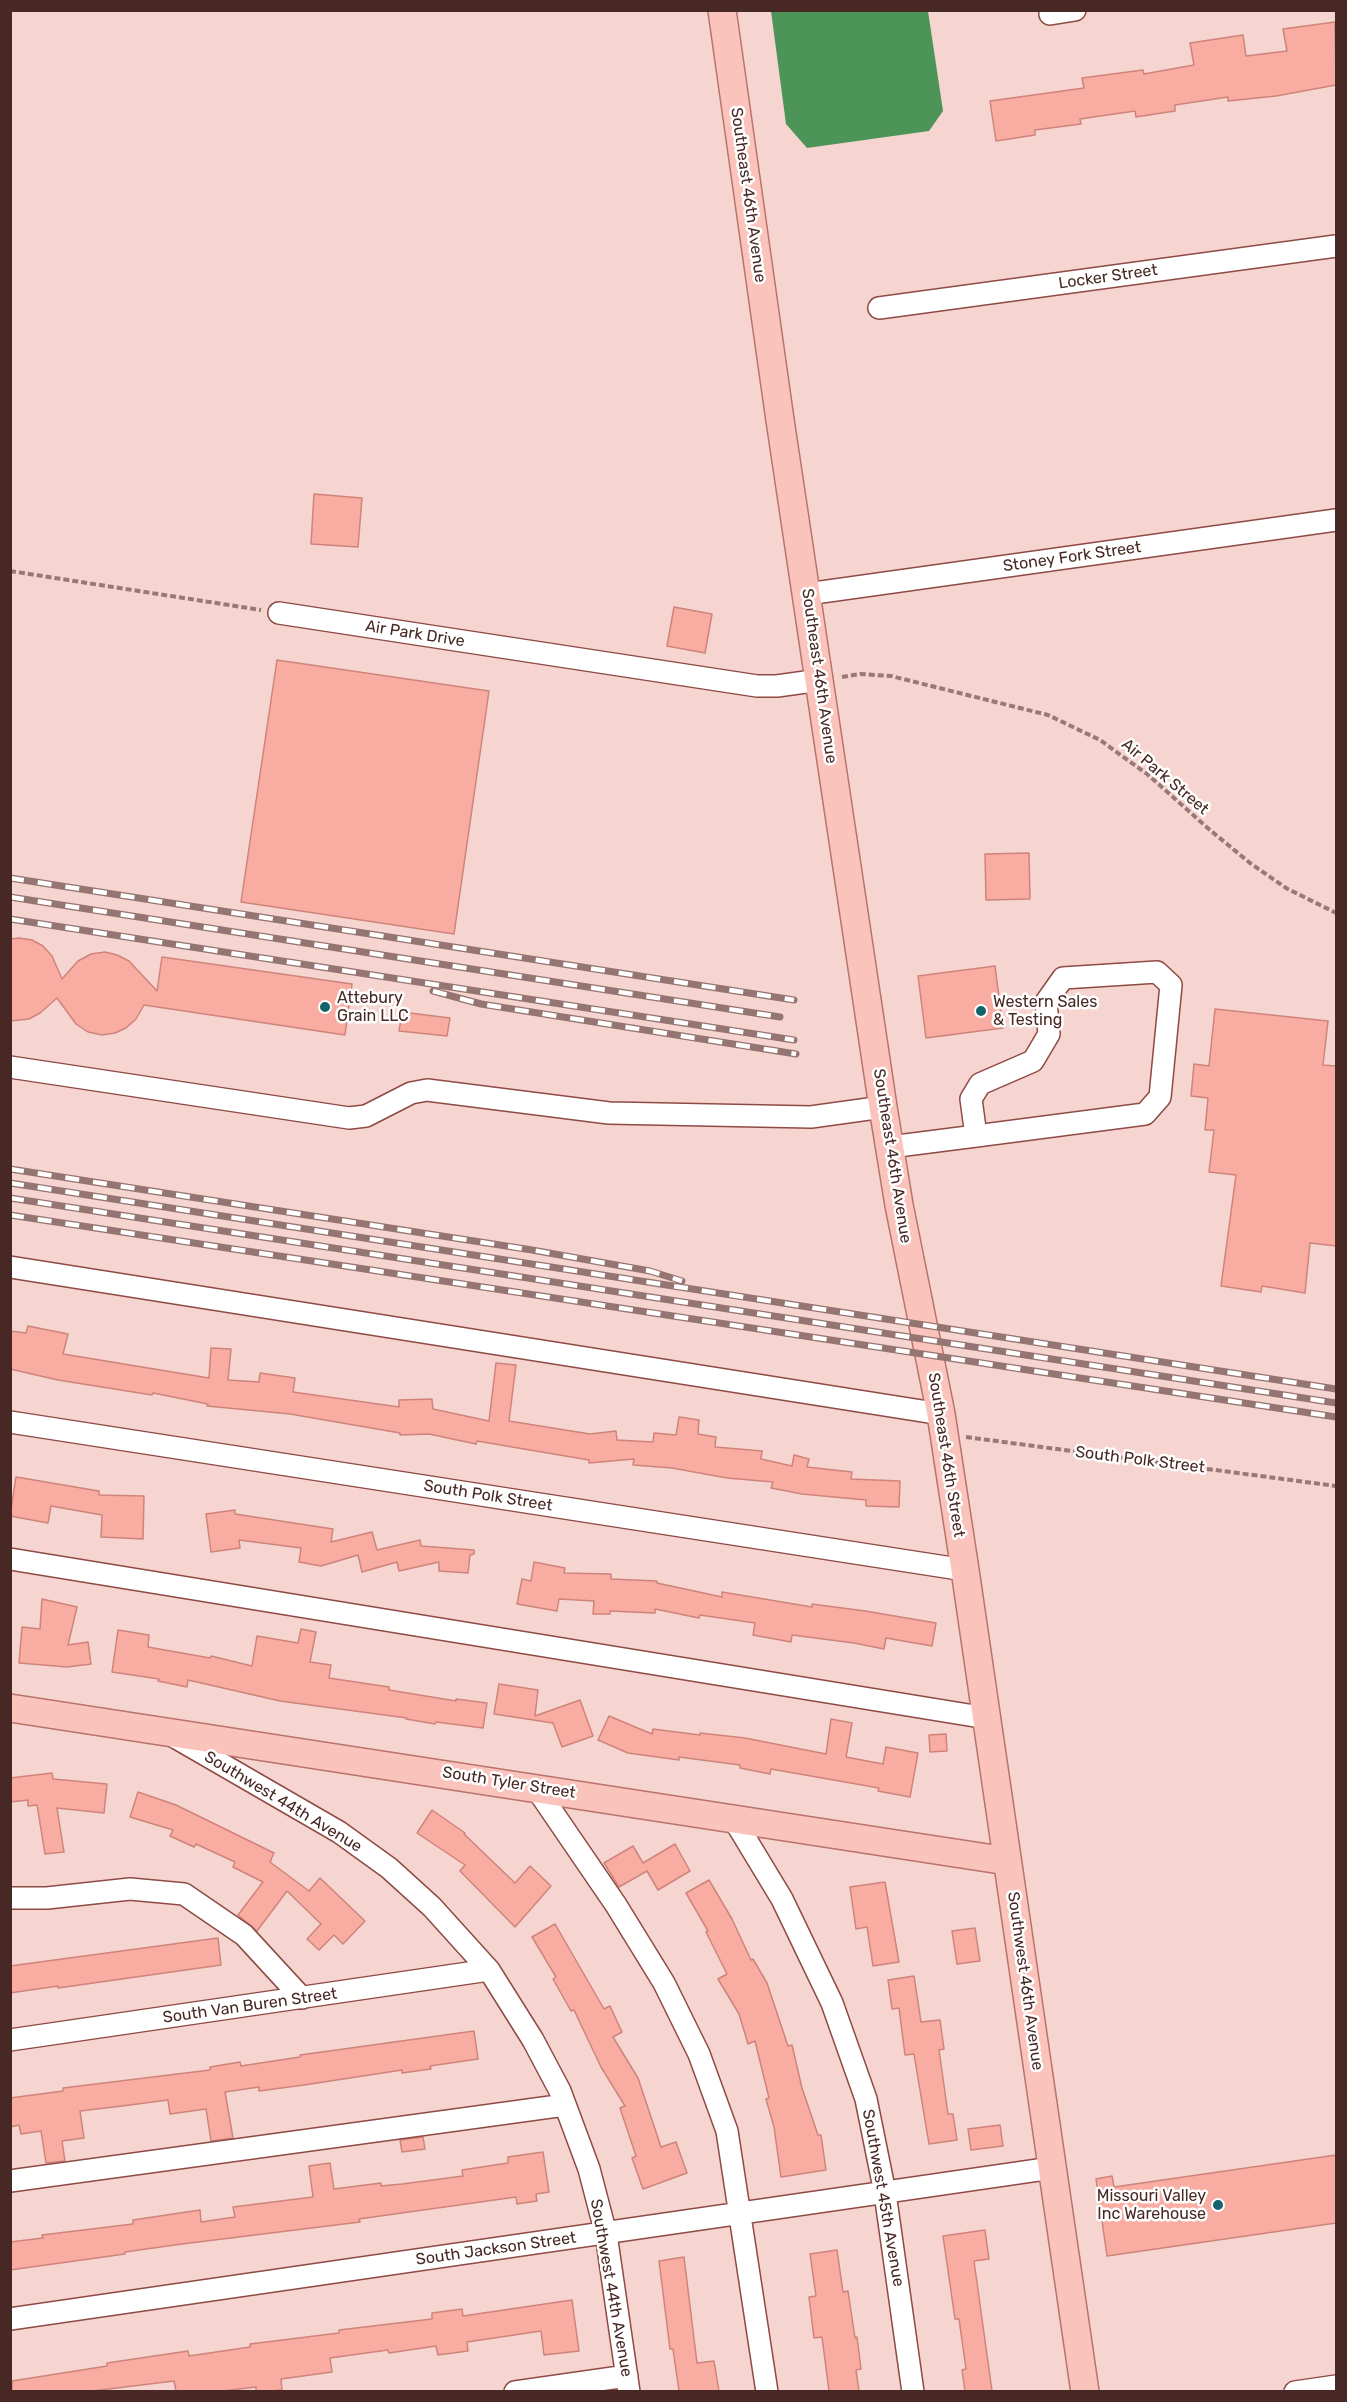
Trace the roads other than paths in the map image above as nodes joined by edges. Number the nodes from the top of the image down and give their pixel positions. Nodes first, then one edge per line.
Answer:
1 (722, 10) edge
2 (1074, 10) edge
3 (1050, 14) dead end
4 (1336, 246) edge
5 (879, 308) dead end
6 (1336, 520) edge
7 (807, 594) junction
8 (279, 613) road end
9 (820, 680) junction
10 (10, 1067) edge
11 (883, 1107) junction
12 (976, 1136) junction
13 (890, 1147) junction
14 (10, 1267) edge
15 (926, 1340) joint
16 (10, 1422) edge
17 (943, 1424) junction
18 (10, 1559) edge
19 (965, 1570) junction
20 (10, 1708) edge
21 (987, 1718) junction
22 (162, 1730) junction
23 (536, 1788) junction
24 (733, 1818) junction
25 (1007, 1861) junction
26 (10, 1898) edge
27 (489, 1971) junction
28 (302, 1998) junction
29 (10, 2040) edge
30 (565, 2105) junction
31 (1053, 2168) junction
32 (10, 2181) edge
33 (885, 2193) junction
34 (742, 2214) junction
35 (606, 2234) junction
36 (10, 2319) edge
37 (628, 2384) edge
38 (1336, 2386) edge
39 (515, 2391) edge
40 (767, 2391) edge
41 (913, 2391) edge
42 (1085, 2391) edge
43 (1295, 2391) edge

1 - 7 main road, Southeast 46th Avenue
2 - 3 street
4 - 5 street, Locker Street
6 - 7 street, Stoney Fork Street
7 - 9 main road, Southeast 46th Avenue
8 - 9 street, Air Park Drive
9 - 11 main road, Southeast 46th Avenue
10 - 11 street
11 - 13 main road, Southeast 46th Avenue
12 - 12 street
12 - 13 street
13 - 15 main road, Southeast 46th Avenue
14 - 17 street
15 - 17 main road, Southeast 46th Street
16 - 19 street, South Polk Street
17 - 19 main road, Southeast 46th Street
18 - 21 street
19 - 21 main road, Southwest 46th Avenue
20 - 22 main road, South Tyler Street
21 - 25 main road, Southwest 46th Avenue
22 - 23 main road, South Tyler Street
22 - 27 street, Southwest 44th Avenue
23 - 24 main road, South Tyler Street
23 - 34 street
24 - 25 main road, South Tyler Street
24 - 33 street, Southwest 45th Avenue
25 - 31 main road, Southwest 46th Avenue
26 - 28 street
27 - 28 street, South Van Buren Street
27 - 30 street, Southwest 44th Avenue
28 - 29 street, South Van Buren Street
30 - 32 street
30 - 35 street, Southwest 44th Avenue
31 - 33 street, South Jackson Street
31 - 42 main road, Southwest 46th Avenue
33 - 34 street, South Jackson Street
33 - 41 street, Southwest 45th Avenue
34 - 35 street, South Jackson Street
34 - 40 street
35 - 36 street, South Jackson Street
35 - 37 street, Southwest 44th Avenue
37 - 39 street
38 - 43 street

